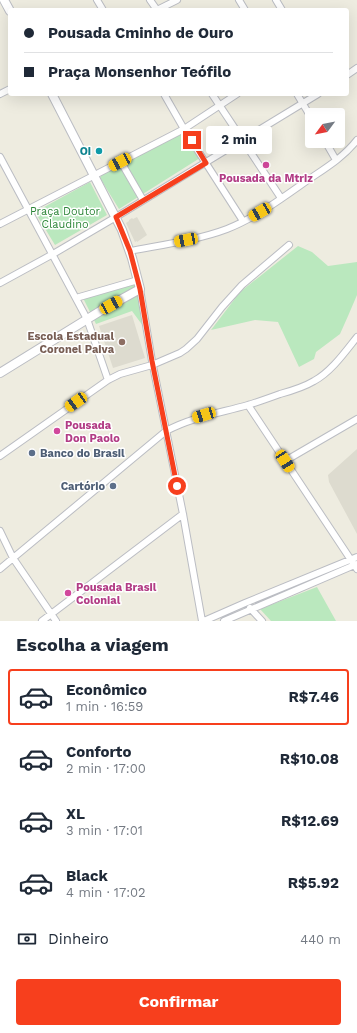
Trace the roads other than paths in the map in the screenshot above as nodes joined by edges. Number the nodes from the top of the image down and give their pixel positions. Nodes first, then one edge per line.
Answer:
1 (177, 0) edge
2 (161, 8) edge
3 (53, 96) edge
4 (165, 96) edge
5 (213, 96) edge
6 (234, 96) edge
7 (298, 96) edge
8 (315, 96) edge
9 (303, 104) junction
10 (220, 106) junction
11 (305, 108) edge
12 (184, 129) junction
13 (243, 140) junction
14 (357, 140) edge
15 (329, 148) edge
16 (0, 157) edge
17 (336, 160) junction
18 (120, 162) junction
19 (206, 163) junction
20 (93, 176) junction
21 (281, 198) junction
22 (143, 200) junction
23 (28, 210) junction
24 (116, 217) junction
25 (243, 221) junction
26 (0, 224) edge
27 (289, 246) dead end
28 (130, 251) junction
29 (53, 254) junction
30 (0, 283) edge
31 (139, 284) junction
32 (76, 298) junction
33 (87, 319) junction
34 (357, 337) edge
35 (152, 364) junction
36 (0, 373) edge
37 (108, 380) junction
38 (248, 405) junction
39 (357, 419) edge
40 (166, 430) junction
41 (0, 456) edge
42 (285, 461) junction
43 (183, 514) junction
44 (0, 531) edge
45 (13, 558) junction
46 (355, 563) edge
47 (0, 568) edge
48 (245, 603) junction
49 (251, 609) junction
50 (51, 614) junction
51 (42, 621) edge
52 (56, 621) edge
53 (203, 621) edge
54 (224, 621) edge
55 (262, 621) edge

1 - 2 street
3 - 20 street
4 - 12 street
5 - 10 street
6 - 10 street
7 - 9 street
8 - 9 street
9 - 11 street
9 - 13 street
10 - 12 street
10 - 13 street
12 - 18 street
12 - 19 street
13 - 19 street
13 - 21 street
14 - 17 street
15 - 17 street
16 - 23 street
17 - 21 street
18 - 20 street
18 - 22 street
19 - 22 street
19 - 25 street
20 - 23 street
20 - 24 street
21 - 25 street
22 - 24 street
23 - 26 street
23 - 29 street
24 - 28 street
24 - 29 street
25 - 28 street
27 - 35 street
28 - 31 street
29 - 30 street
29 - 32 street
31 - 32 street
31 - 33 street
31 - 35 street
32 - 33 street
33 - 36 street
33 - 37 street
34 - 38 street
35 - 37 street
35 - 40 street
37 - 41 street
38 - 40 street
38 - 42 street
39 - 42 street
40 - 43 street
40 - 45 street
42 - 46 street
43 - 50 street
43 - 53 street
44 - 45 street
45 - 47 street
45 - 50 street
46 - 48 street
46 - 49 street
48 - 49 street
48 - 53 street
49 - 54 street
49 - 55 street
50 - 51 street
50 - 52 street

